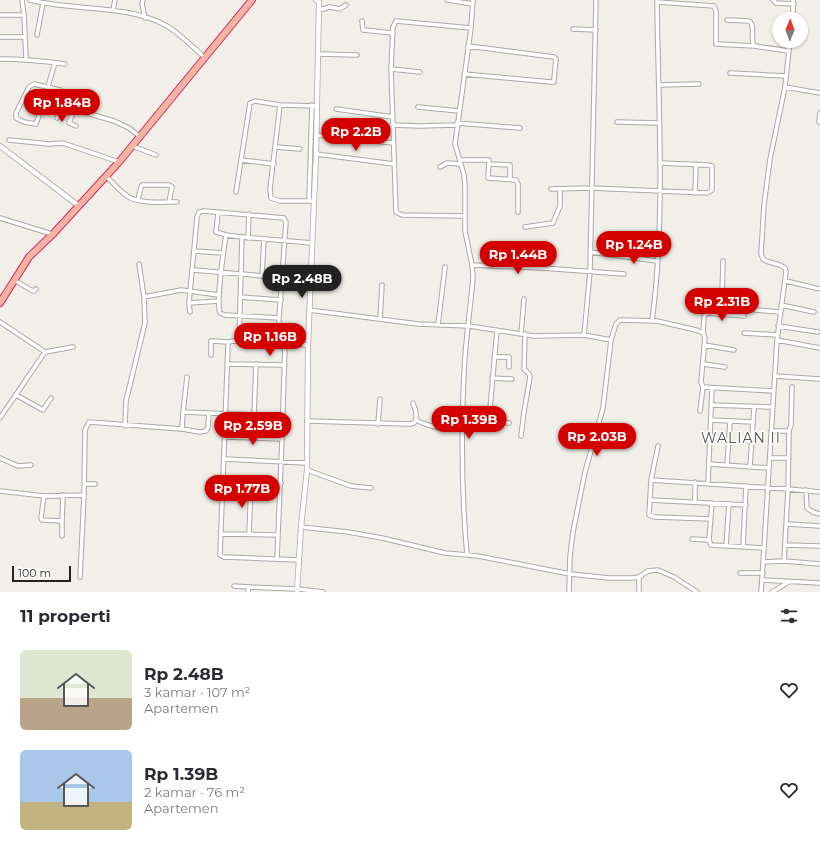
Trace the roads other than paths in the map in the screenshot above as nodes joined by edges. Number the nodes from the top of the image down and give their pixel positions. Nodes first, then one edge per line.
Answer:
1 (22, 0) edge
2 (30, 0) edge
3 (115, 0) edge
4 (143, 0) edge
5 (252, 0) edge
6 (446, 0) edge
7 (596, 0) edge
8 (773, 0) edge
9 (319, 1) edge
10 (658, 1) edge
11 (473, 2) edge
12 (794, 2) edge
13 (43, 3) junction
14 (346, 5) dead end
15 (113, 10) junction
16 (319, 10) junction
17 (793, 12) edge
18 (0, 15) edge
19 (24, 15) junction
20 (145, 18) junction
21 (727, 20) dead end
22 (362, 21) dead end
23 (471, 28) junction
24 (573, 29) dead end
25 (596, 30) junction
26 (393, 33) junction
27 (38, 35) dead end
28 (0, 37) edge
29 (25, 37) junction
30 (468, 46) junction
31 (754, 46) junction
32 (789, 48) edge
33 (789, 51) junction
34 (318, 54) junction
35 (357, 55) dead end
36 (204, 58) junction
37 (0, 59) edge
38 (26, 59) junction
39 (55, 63) junction
40 (65, 64) dead end
41 (391, 70) junction
42 (420, 72) dead end
43 (730, 73) dead end
44 (464, 74) junction
45 (786, 76) junction
46 (700, 84) dead end
47 (659, 85) junction
48 (48, 86) junction
49 (785, 87) junction
50 (820, 93) edge
51 (25, 95) junction
52 (44, 101) junction
53 (56, 105) junction
54 (280, 105) junction
55 (61, 106) junction
56 (314, 106) junction
57 (418, 107) dead end
58 (336, 109) dead end
59 (74, 110) junction
60 (459, 111) junction
61 (820, 113) edge
62 (393, 117) junction
63 (57, 118) dead end
64 (616, 122) dead end
65 (819, 122) dead end
66 (659, 123) junction
67 (457, 124) junction
68 (392, 125) junction
69 (76, 126) dead end
70 (520, 128) dead end
71 (316, 135) junction
72 (139, 136) junction
73 (9, 140) dead end
74 (393, 143) junction
75 (0, 146) edge
76 (132, 146) junction
77 (276, 147) junction
78 (300, 149) dead end
79 (316, 154) junction
80 (156, 155) dead end
81 (241, 160) junction
82 (119, 162) junction
83 (460, 162) junction
84 (274, 164) junction
85 (394, 164) junction
86 (489, 164) junction
87 (660, 164) junction
88 (696, 164) junction
89 (440, 167) dead end
90 (106, 176) junction
91 (510, 179) junction
92 (591, 188) junction
93 (551, 189) dead end
94 (560, 189) junction
95 (236, 192) dead end
96 (660, 192) junction
97 (695, 192) junction
98 (138, 200) junction
99 (311, 201) junction
100 (169, 202) junction
101 (177, 202) dead end
102 (79, 206) junction
103 (218, 212) junction
104 (518, 212) dead end
105 (249, 214) junction
106 (465, 216) junction
107 (0, 218) edge
108 (525, 227) dead end
109 (53, 234) junction
110 (226, 235) junction
111 (242, 237) junction
112 (248, 238) junction
113 (264, 239) junction
114 (285, 241) junction
115 (312, 243) junction
116 (194, 251) junction
117 (590, 252) junction
118 (223, 253) junction
119 (658, 260) junction
120 (723, 261) dead end
121 (139, 264) dead end
122 (472, 265) junction
123 (445, 267) dead end
124 (193, 270) junction
125 (590, 272) junction
126 (221, 273) junction
127 (242, 274) junction
128 (624, 274) dead end
129 (262, 276) junction
130 (282, 277) junction
131 (14, 280) junction
132 (311, 280) junction
133 (786, 281) junction
134 (382, 285) dead end
135 (36, 289) dead end
136 (820, 289) edge
137 (190, 292) junction
138 (219, 295) junction
139 (722, 295) junction
140 (741, 296) dead end
141 (144, 297) junction
142 (240, 297) junction
143 (524, 299) dead end
144 (1, 300) edge
145 (281, 300) junction
146 (219, 301) junction
147 (189, 303) junction
148 (781, 305) junction
149 (309, 310) junction
150 (756, 310) dead end
151 (190, 312) dead end
152 (780, 312) junction
153 (814, 312) dead end
154 (707, 313) junction
155 (239, 315) junction
156 (744, 316) dead end
157 (279, 319) junction
158 (380, 319) junction
159 (652, 321) junction
160 (0, 322) edge
161 (438, 325) junction
162 (469, 326) junction
163 (778, 326) junction
164 (497, 330) junction
165 (818, 332) dead end
166 (703, 333) junction
167 (744, 333) dead end
168 (523, 334) junction
169 (584, 335) junction
170 (777, 335) junction
171 (611, 340) junction
172 (777, 340) junction
173 (238, 341) junction
174 (229, 342) junction
175 (278, 343) junction
176 (285, 344) junction
177 (704, 344) junction
178 (308, 345) junction
179 (73, 347) dead end
180 (820, 348) edge
181 (734, 350) dead end
182 (45, 352) junction
183 (211, 356) dead end
184 (494, 356) junction
185 (227, 364) junction
186 (256, 364) junction
187 (703, 364) junction
188 (285, 365) junction
189 (509, 367) dead end
190 (725, 367) dead end
191 (775, 376) junction
192 (187, 377) dead end
193 (492, 378) junction
194 (512, 379) dead end
195 (820, 379) edge
196 (703, 387) junction
197 (792, 387) dead end
198 (712, 388) junction
199 (773, 391) junction
200 (16, 395) junction
201 (51, 398) dead end
202 (380, 399) dead end
203 (413, 403) dead end
204 (712, 405) junction
205 (754, 407) junction
206 (772, 407) junction
207 (700, 411) dead end
208 (183, 412) junction
209 (209, 413) junction
210 (225, 414) junction
211 (254, 415) junction
212 (283, 416) junction
213 (0, 418) edge
214 (416, 420) junction
215 (711, 420) junction
216 (307, 421) junction
217 (730, 422) junction
218 (753, 422) junction
219 (509, 423) dead end
220 (378, 424) junction
221 (125, 426) junction
222 (182, 429) junction
223 (462, 429) junction
224 (771, 431) junction
225 (789, 431) junction
226 (521, 436) dead end
227 (224, 437) junction
228 (282, 439) junction
229 (658, 446) dead end
230 (0, 458) edge
231 (770, 458) junction
232 (789, 458) junction
233 (224, 459) junction
234 (281, 461) junction
235 (307, 463) junction
236 (709, 464) junction
237 (31, 465) dead end
238 (727, 465) junction
239 (750, 467) junction
240 (769, 468) junction
241 (307, 470) junction
242 (651, 480) junction
243 (695, 482) junction
244 (223, 483) junction
245 (281, 483) junction
246 (708, 483) junction
247 (84, 484) junction
248 (95, 484) dead end
249 (251, 484) junction
250 (746, 486) junction
251 (768, 487) junction
252 (371, 488) dead end
253 (788, 488) junction
254 (806, 490) junction
255 (0, 491) edge
256 (820, 492) edge
257 (62, 495) junction
258 (84, 495) junction
259 (44, 496) junction
260 (650, 500) junction
261 (695, 502) junction
262 (712, 503) junction
263 (729, 504) junction
264 (746, 505) junction
265 (820, 514) edge
266 (711, 519) junction
267 (62, 521) junction
268 (787, 524) junction
269 (820, 526) edge
270 (301, 527) junction
271 (220, 534) junction
272 (249, 534) junction
273 (62, 536) dead end
274 (278, 536) junction
275 (692, 539) dead end
276 (709, 540) junction
277 (785, 545) junction
278 (726, 546) junction
279 (820, 546) edge
280 (743, 547) junction
281 (764, 548) junction
282 (467, 555) junction
283 (277, 559) junction
284 (299, 560) junction
285 (784, 561) junction
286 (763, 562) junction
287 (820, 564) edge
288 (740, 573) dead end
289 (763, 573) junction
290 (570, 574) junction
291 (80, 577) dead end
292 (639, 577) junction
293 (762, 580) junction
294 (790, 582) junction
295 (820, 583) edge
296 (234, 586) dead end
297 (249, 587) junction
298 (298, 590) edge
299 (248, 592) edge
300 (323, 592) edge
301 (569, 592) edge
302 (639, 592) edge
303 (698, 592) edge
304 (760, 592) edge
305 (772, 592) edge

1 - 19 street
2 - 13 street
3 - 15 street
4 - 20 street
5 - 36 highway
6 - 11 street
7 - 25 street
8 - 12 street
9 - 16 street
10 - 31 street
10 - 47 street
11 - 23 street
12 - 17 street
13 - 15 street
13 - 27 street
14 - 16 street
15 - 20 street
16 - 34 street
18 - 19 street
19 - 29 street
20 - 36 street
21 - 31 street
22 - 26 street
23 - 26 street
23 - 30 street
24 - 25 street
25 - 92 street
26 - 41 street
28 - 29 street
29 - 38 street
30 - 44 street
30 - 44 street
31 - 33 street
32 - 33 street
33 - 45 street
34 - 35 street
34 - 56 street
36 - 72 highway
37 - 38 street
38 - 39 street
39 - 40 street
39 - 48 street
41 - 42 street
41 - 62 street
43 - 45 street
44 - 60 street
45 - 49 street
46 - 47 street
47 - 66 street
48 - 51 street
48 - 53 street
49 - 50 street
49 - 133 street
51 - 52 street
51 - 52 street
52 - 53 street
53 - 55 street
54 - 56 street
54 - 77 street
54 - 81 street
55 - 59 street
55 - 63 street
56 - 71 street
56 - 99 street
57 - 60 street
58 - 62 street
59 - 69 street
59 - 72 street
60 - 67 street
61 - 65 street
62 - 68 street
64 - 66 street
66 - 87 street
67 - 68 street
67 - 70 street
67 - 83 street
68 - 74 street
71 - 74 street
71 - 79 street
72 - 76 highway
73 - 82 street
74 - 85 street
75 - 102 street
76 - 80 street
76 - 82 highway
77 - 78 street
77 - 84 street
79 - 85 street
79 - 99 street
81 - 84 street
81 - 95 street
82 - 90 highway
83 - 86 street
83 - 89 street
83 - 106 street
84 - 99 street
85 - 106 street
86 - 91 street
86 - 91 street
87 - 88 street
87 - 96 street
88 - 97 street
88 - 97 street
90 - 98 street
90 - 102 highway
91 - 104 street
92 - 94 street
92 - 96 street
92 - 117 street
93 - 94 street
94 - 108 street
96 - 97 street
96 - 119 street
98 - 100 street
98 - 100 street
99 - 115 street
100 - 101 street
102 - 109 highway
103 - 105 street
103 - 110 street
103 - 116 street
105 - 112 street
105 - 114 street
106 - 122 street
107 - 109 street
109 - 131 highway
110 - 111 street
110 - 118 street
111 - 112 street
111 - 127 street
112 - 113 street
113 - 114 street
113 - 129 street
114 - 115 street
114 - 130 street
115 - 132 street
116 - 118 street
116 - 124 street
117 - 119 street
117 - 125 street
118 - 126 street
119 - 159 street
120 - 139 street
121 - 141 street
122 - 125 street
122 - 162 street
123 - 161 street
124 - 126 street
124 - 137 street
125 - 128 street
125 - 169 street
126 - 127 street
126 - 138 street
127 - 129 street
127 - 142 street
129 - 130 street
130 - 132 street
130 - 145 street
131 - 135 street
131 - 144 highway
132 - 149 street
133 - 136 street
133 - 148 street
134 - 158 street
137 - 138 street
137 - 141 street
137 - 147 street
138 - 146 street
139 - 140 street
139 - 154 street
141 - 221 street
142 - 145 street
142 - 155 street
143 - 168 street
145 - 157 street
146 - 147 street
146 - 155 street
147 - 151 street
148 - 152 street
148 - 153 street
149 - 158 street
149 - 178 street
150 - 152 street
152 - 163 street
154 - 156 street
154 - 166 street
155 - 157 street
155 - 173 street
157 - 175 street
158 - 161 street
159 - 166 street
159 - 171 street
160 - 182 street
161 - 162 street
162 - 164 street
162 - 223 street
163 - 165 street
163 - 170 street
164 - 168 street
164 - 184 street
166 - 177 street
167 - 170 street
168 - 169 street
168 - 226 street
169 - 171 street
170 - 172 street
171 - 290 street
172 - 180 street
172 - 191 street
173 - 174 street
173 - 175 street
174 - 183 street
174 - 185 street
175 - 176 street
176 - 178 street
176 - 188 street
177 - 181 street
177 - 187 street
178 - 216 street
179 - 182 street
182 - 200 street
184 - 189 street
184 - 193 street
185 - 186 street
185 - 210 street
186 - 188 street
186 - 211 street
187 - 190 street
187 - 196 street
188 - 212 street
191 - 195 street
191 - 199 street
192 - 208 street
193 - 194 street
193 - 219 street
196 - 198 street
196 - 207 street
197 - 225 street
198 - 199 street
198 - 204 street
199 - 206 street
200 - 201 street
200 - 213 street
202 - 220 street
203 - 214 street
204 - 205 street
204 - 215 street
205 - 206 street
205 - 218 street
206 - 224 street
208 - 209 street
208 - 222 street
209 - 210 street
209 - 222 street
210 - 211 street
210 - 227 street
211 - 212 street
212 - 228 street
214 - 220 street
214 - 223 street
215 - 217 street
215 - 236 street
216 - 220 street
216 - 235 street
217 - 218 street
217 - 238 street
218 - 239 street
221 - 222 street
221 - 247 street
223 - 282 street
224 - 225 street
224 - 231 street
225 - 232 street
227 - 228 street
227 - 233 street
228 - 234 street
229 - 242 street
230 - 237 street
231 - 232 street
231 - 240 street
232 - 253 street
233 - 234 street
233 - 244 street
234 - 235 street
234 - 245 street
235 - 241 street
236 - 238 street
236 - 246 street
238 - 239 street
239 - 240 street
240 - 251 street
241 - 252 street
241 - 270 street
242 - 243 street
242 - 260 street
243 - 246 street
243 - 261 street
244 - 249 street
244 - 271 street
245 - 249 street
245 - 274 street
246 - 250 street
247 - 248 street
247 - 258 street
249 - 272 street
250 - 251 street
250 - 264 street
251 - 253 street
251 - 281 street
253 - 254 street
253 - 268 street
254 - 256 street
254 - 265 street
255 - 259 street
257 - 258 street
257 - 259 street
257 - 267 street
258 - 291 street
259 - 267 street
260 - 261 street
260 - 266 street
261 - 262 street
262 - 263 street
262 - 266 street
263 - 264 street
263 - 278 street
264 - 280 street
266 - 276 street
267 - 273 street
268 - 269 street
268 - 277 street
270 - 282 street
270 - 284 street
271 - 272 street
271 - 283 street
272 - 274 street
274 - 283 street
275 - 276 street
276 - 278 street
277 - 279 street
277 - 285 street
278 - 280 street
280 - 281 street
281 - 286 street
282 - 290 street
283 - 284 street
284 - 298 street
285 - 286 street
285 - 287 street
286 - 289 street
288 - 289 street
289 - 293 street
290 - 292 street
290 - 301 street
292 - 302 street
292 - 303 street
293 - 294 street
293 - 304 street
294 - 295 street
294 - 305 street
296 - 297 street
297 - 298 street
297 - 299 street
298 - 300 street

